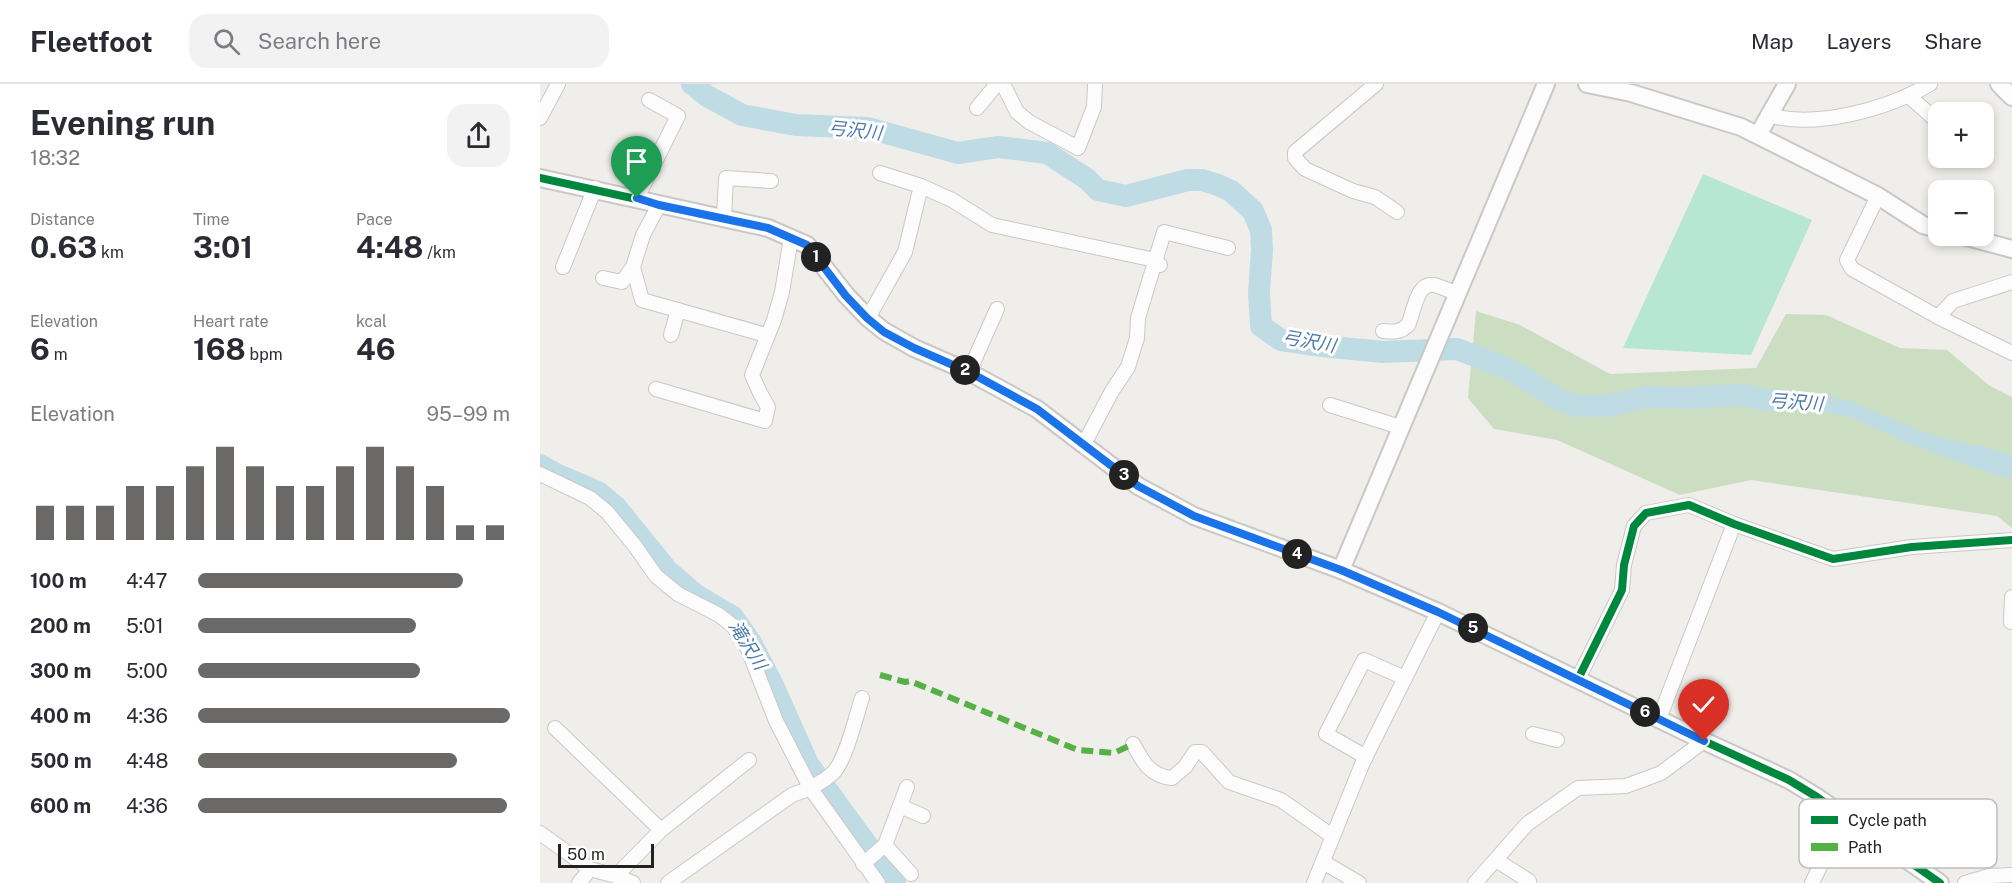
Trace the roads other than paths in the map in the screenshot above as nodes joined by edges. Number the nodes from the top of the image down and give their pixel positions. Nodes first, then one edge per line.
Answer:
1 (558, 84) edge
2 (997, 84) edge
3 (1003, 84) edge
4 (1095, 84) edge
5 (1376, 84) edge
6 (1546, 84) edge
7 (1587, 84) edge
8 (1787, 84) edge
9 (1930, 84) edge
10 (1999, 84) edge
11 (1909, 96) junction
12 (2012, 97) edge
13 (649, 100) dead end
14 (976, 108) dead end
15 (1928, 113) edge
16 (1768, 115) junction
17 (540, 118) edge
18 (1758, 135) junction
19 (880, 173) dead end
20 (540, 178) edge
21 (771, 181) dead end
22 (921, 186) junction
23 (595, 188) junction
24 (1878, 196) junction
25 (637, 198) junction
26 (659, 205) junction
27 (1397, 212) dead end
28 (724, 217) junction
29 (1928, 226) edge
30 (791, 238) junction
31 (1994, 244) edge
32 (1228, 248) dead end
33 (2012, 249) edge
34 (1158, 262) junction
35 (563, 267) dead end
36 (633, 267) junction
37 (603, 278) dead end
38 (2012, 282) edge
39 (1457, 293) junction
40 (998, 309) dead end
41 (678, 310) junction
42 (1938, 317) junction
43 (867, 318) junction
44 (1383, 331) dead end
45 (671, 334) dead end
46 (766, 335) junction
47 (2012, 353) edge
48 (969, 372) junction
49 (656, 389) dead end
50 (1330, 405) dead end
51 (1400, 427) junction
52 (1084, 444) junction
53 (540, 474) edge
54 (1734, 524) junction
55 (2012, 540) edge
56 (1341, 570) junction
57 (2012, 597) edge
58 (1438, 612) junction
59 (2011, 622) edge
60 (1405, 678) junction
61 (1578, 679) junction
62 (862, 698) dead end
63 (1659, 718) junction
64 (555, 728) dead end
65 (1533, 734) dead end
66 (1557, 740) dead end
67 (1704, 741) junction
68 (1133, 744) dead end
69 (1366, 757) junction
70 (749, 760) dead end
71 (907, 787) dead end
72 (811, 789) junction
73 (1818, 799) edge
74 (900, 806) junction
75 (923, 816) dead end
76 (661, 830) junction
77 (540, 833) edge
78 (1332, 836) junction
79 (885, 845) junction
80 (1496, 860) junction
81 (1323, 862) junction
82 (863, 864) junction
83 (1819, 868) edge
84 (1918, 868) edge
85 (590, 869) junction
86 (910, 874) dead end
87 (2012, 875) edge
88 (616, 876) junction
89 (1529, 881) dead end
90 (579, 883) edge
91 (633, 883) edge
92 (668, 883) edge
93 (878, 883) edge
94 (1314, 883) edge
95 (1359, 883) edge
96 (1475, 883) edge
97 (1812, 883) edge
98 (1940, 883) edge
99 (1965, 883) edge

1 - 17 street
2 - 14 street
3 - 4 street
5 - 27 street
6 - 39 street
7 - 18 street
8 - 16 street
9 - 11 street
10 - 12 street
11 - 15 street
11 - 16 street
13 - 25 street
16 - 18 street
18 - 24 street
19 - 22 street
20 - 23 street
21 - 28 street
22 - 34 street
22 - 43 street
23 - 25 street
23 - 35 street
24 - 29 street
24 - 42 street
25 - 26 street
26 - 28 street
26 - 36 street
28 - 30 street
30 - 43 street
30 - 46 street
31 - 33 street
32 - 34 street
34 - 52 street
36 - 37 street
36 - 41 street
38 - 42 street
39 - 44 street
39 - 51 street
40 - 48 street
41 - 45 street
41 - 46 street
42 - 47 street
43 - 48 street
46 - 49 street
48 - 52 street
50 - 51 street
51 - 56 street
52 - 56 street
53 - 72 street
54 - 55 street
54 - 61 street
54 - 63 street
56 - 58 street
57 - 59 street
58 - 60 street
58 - 61 street
60 - 69 street
60 - 69 street
61 - 63 street
62 - 72 street
63 - 67 street
64 - 76 street
65 - 66 street
67 - 73 street
67 - 80 street
68 - 78 street
69 - 78 street
70 - 76 street
71 - 74 street
72 - 82 street
72 - 92 street
74 - 75 street
74 - 79 street
76 - 88 street
77 - 85 street
78 - 81 street
79 - 82 street
79 - 86 street
80 - 89 street
80 - 96 street
81 - 94 street
81 - 95 street
82 - 93 street
83 - 97 street
84 - 98 street
85 - 88 street
85 - 90 street
87 - 99 street
88 - 91 street

